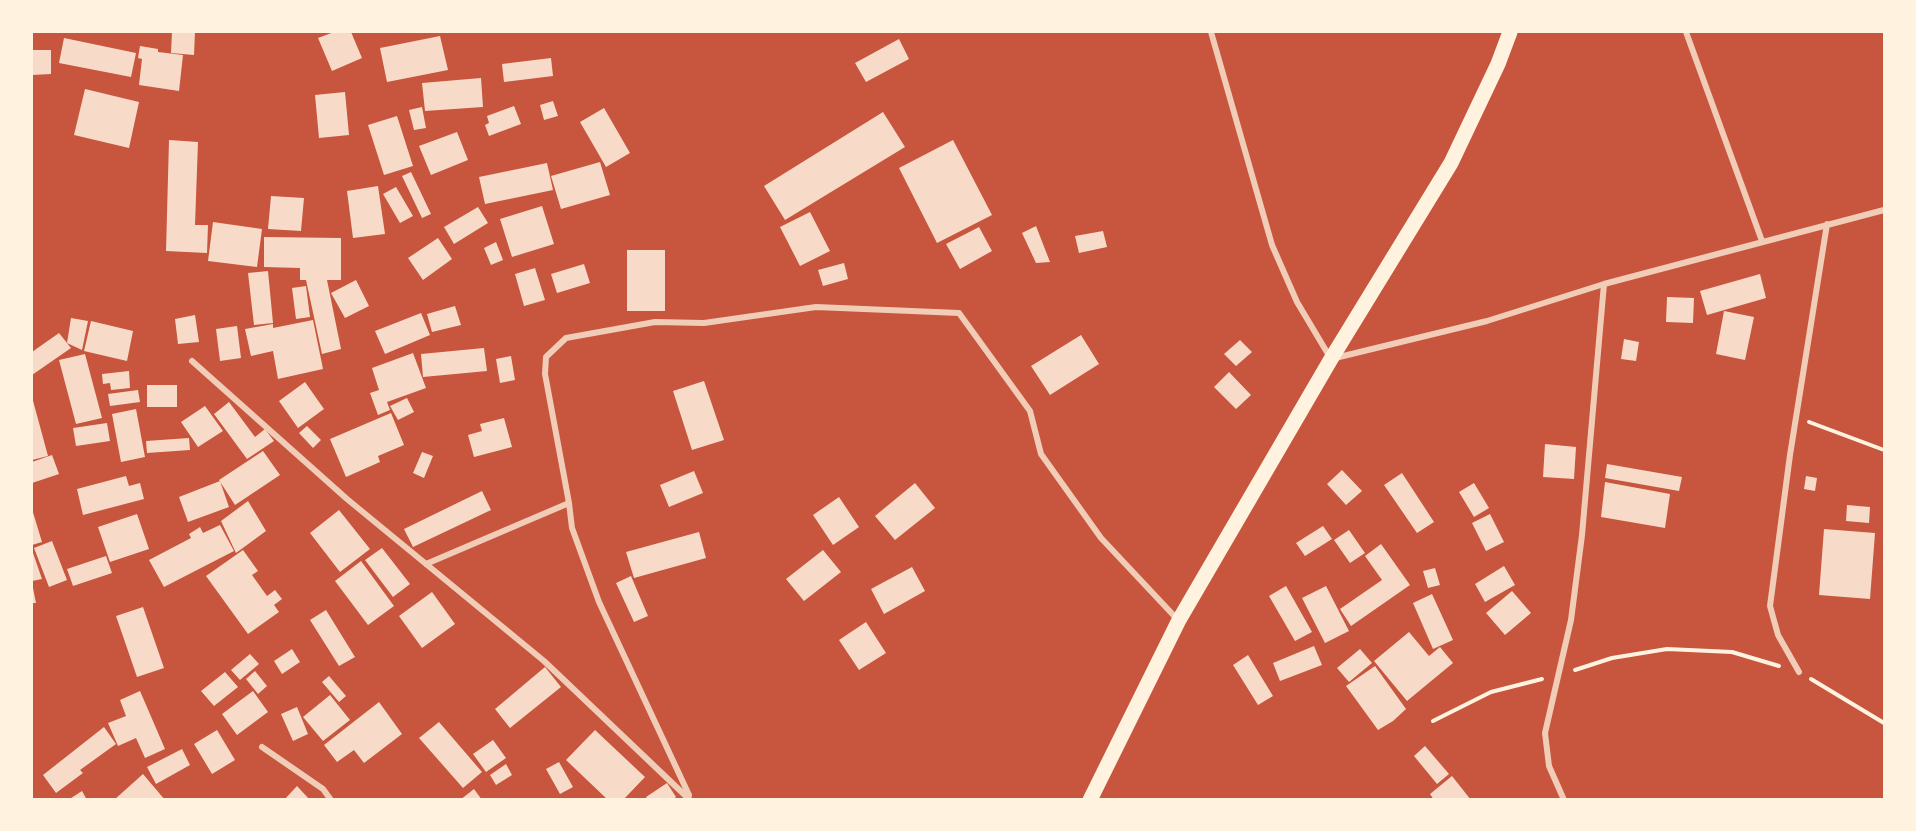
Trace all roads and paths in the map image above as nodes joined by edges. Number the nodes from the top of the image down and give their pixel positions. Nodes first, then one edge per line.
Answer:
1 (1210, 32) edge
2 (1510, 32) edge
3 (1686, 32) edge
4 (1884, 210) edge
5 (1827, 224) junction
6 (1762, 242) junction
7 (1604, 284) junction
8 (1331, 359) junction
9 (192, 361) dead end
10 (1796, 417) junction
11 (1884, 450) edge
12 (569, 503) junction
13 (426, 564) junction
14 (1179, 620) junction
15 (1799, 672) junction
16 (1558, 675) junction
17 (1432, 721) dead end
18 (1884, 723) edge
19 (262, 747) dead end
20 (331, 800) edge
21 (690, 800) edge
22 (1090, 800) edge
23 (1564, 800) edge

1 - 8 street
2 - 8 main road
3 - 6 street
4 - 5 street
5 - 6 street
5 - 10 street
6 - 7 street
7 - 8 street
7 - 16 street
8 - 14 main road
9 - 13 street
10 - 11 path
10 - 15 street
12 - 13 street
12 - 14 street
12 - 21 street
13 - 21 street
14 - 22 main road
15 - 16 path
15 - 18 path
16 - 17 path
16 - 23 street
19 - 20 street

